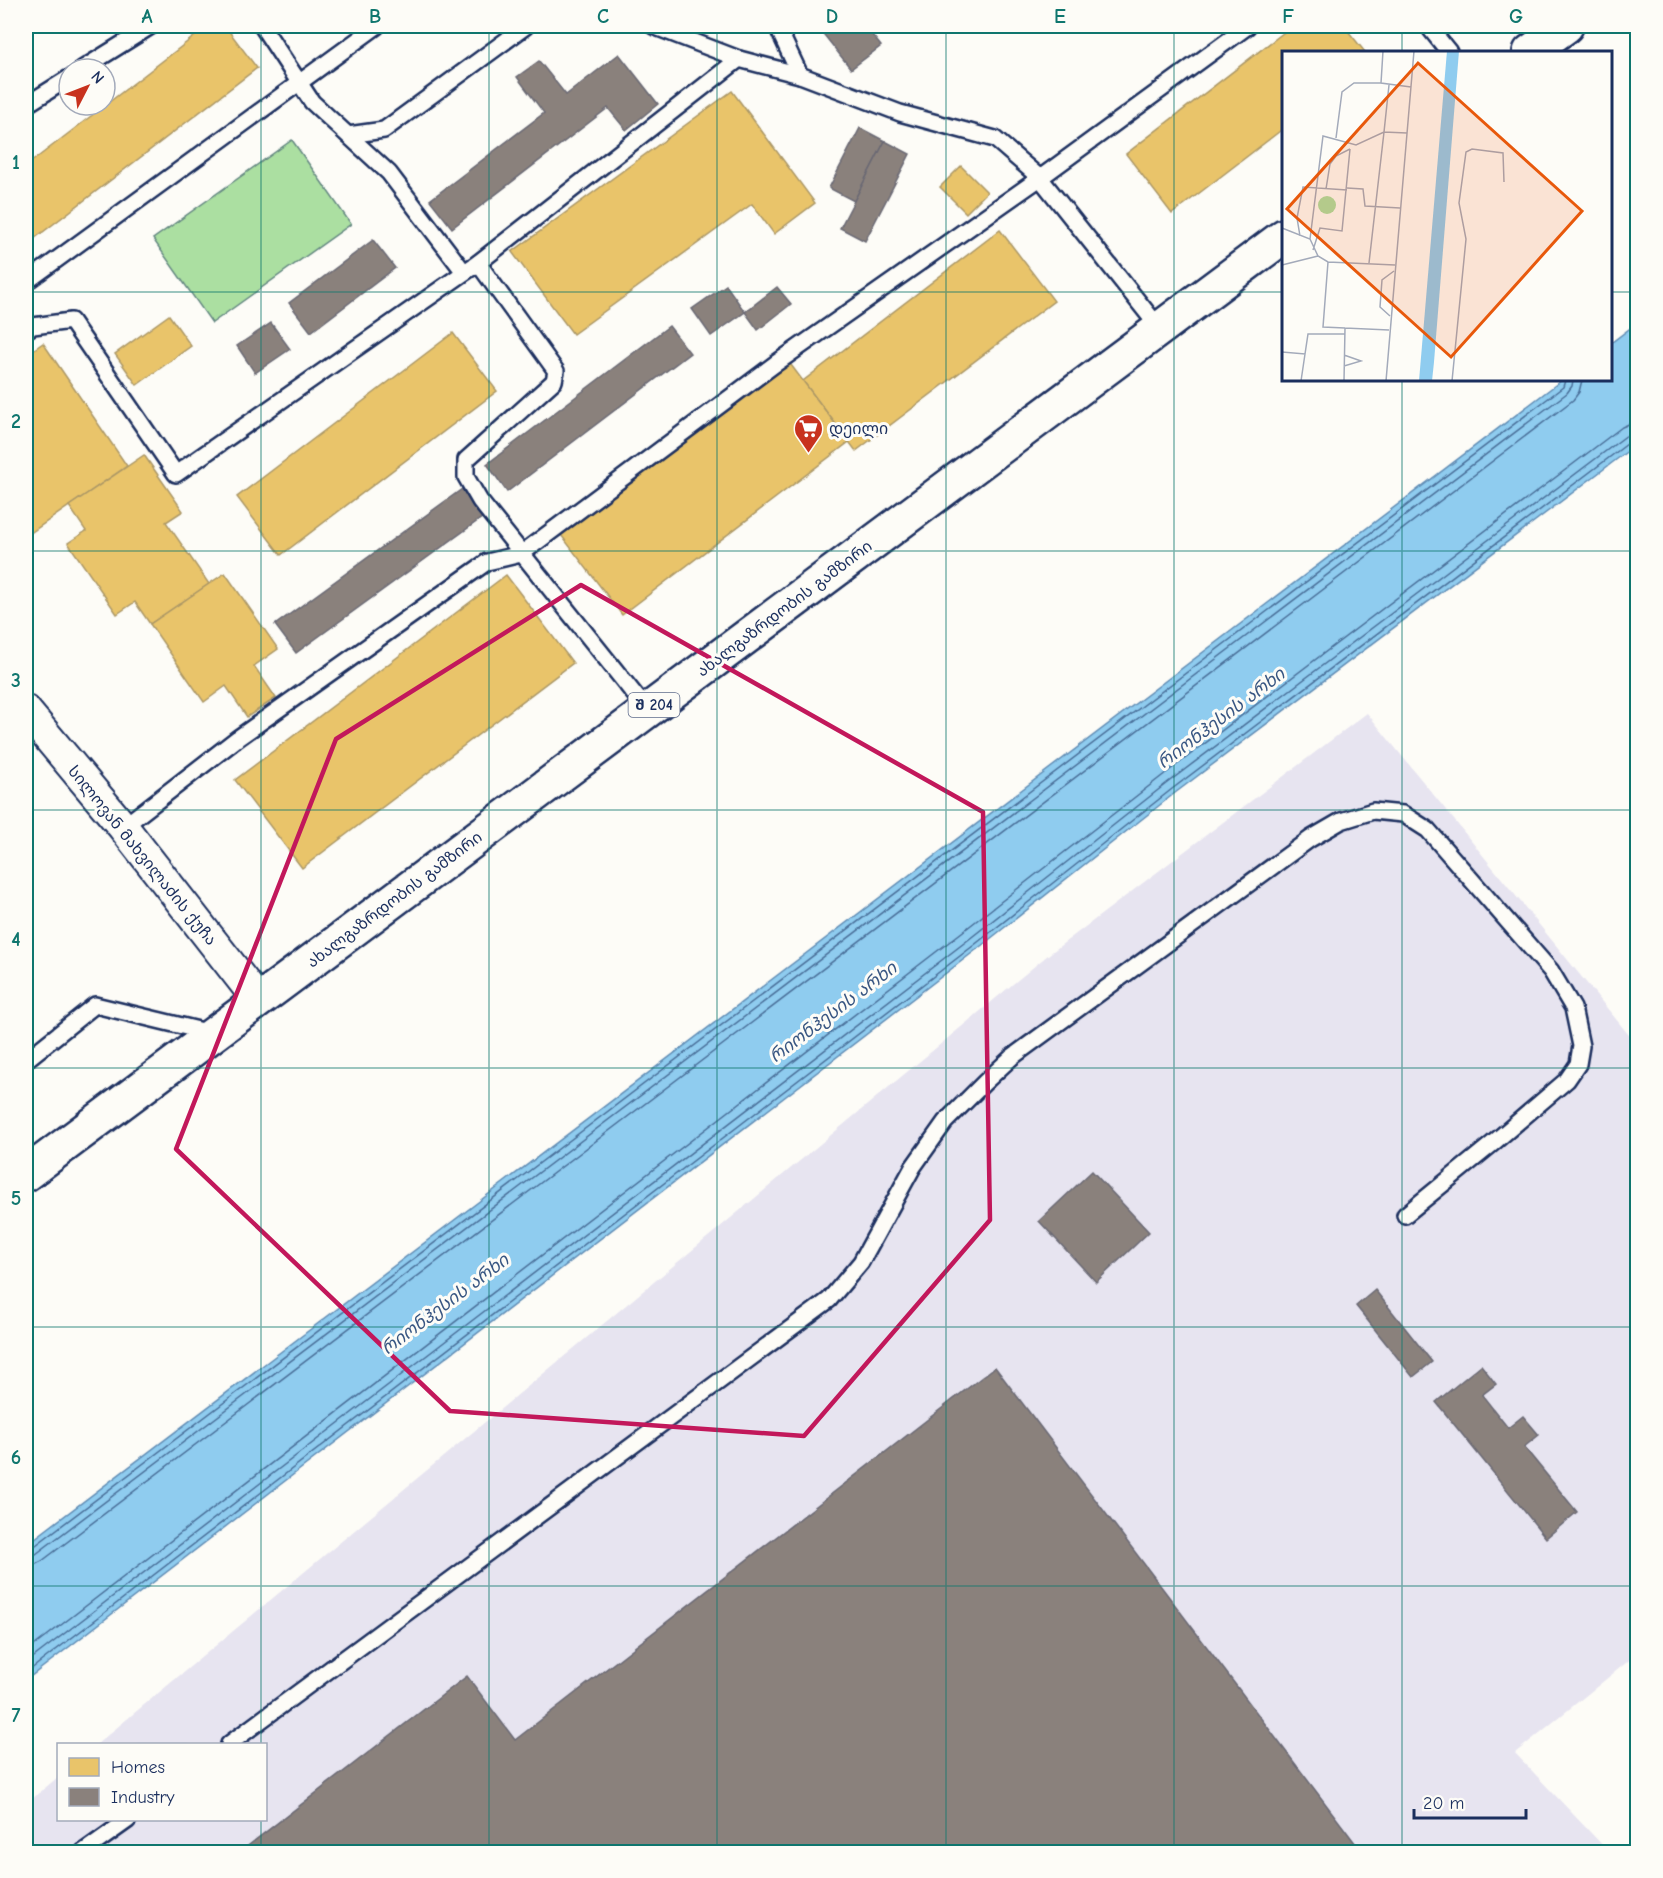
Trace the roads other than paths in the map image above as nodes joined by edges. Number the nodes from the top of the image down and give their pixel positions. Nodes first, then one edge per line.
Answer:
1 (151, 26) edge
2 (262, 26) edge
3 (377, 26) edge
4 (526, 26) edge
5 (653, 26) edge
6 (777, 26) edge
7 (1248, 26) edge
8 (1428, 26) edge
9 (1566, 26) edge
10 (1448, 51) edge
11 (1531, 51) edge
12 (101, 57) edge
13 (739, 59) junction
14 (800, 75) junction
15 (299, 82) junction
16 (57, 86) edge
17 (26, 105) edge
18 (348, 135) junction
19 (1040, 178) junction
20 (1282, 238) edge
21 (478, 263) junction
22 (464, 272) junction
23 (26, 282) edge
24 (1160, 329) junction
25 (26, 330) edge
26 (521, 554) junction
27 (647, 710) junction
28 (26, 711) edge
29 (123, 827) junction
30 (258, 1000) junction
31 (214, 1034) junction
32 (26, 1060) edge
33 (26, 1174) edge
34 (1405, 1215) dead end
35 (230, 1743) edge
36 (127, 1821) edge
37 (83, 1852) edge

1 - 12 lane
2 - 15 lane
3 - 15 lane
4 - 18 lane
5 - 13 lane
6 - 14 lane
7 - 19 lane
8 - 10 lane
9 - 11 main road
13 - 14 lane
13 - 21 lane
14 - 19 lane
15 - 18 lane
15 - 23 lane
16 - 17 lane
18 - 22 lane
19 - 24 lane
19 - 26 lane
20 - 24 main road, ახალგაზრდობის გამზირი / შ 204
21 - 22 lane
21 - 26 lane
22 - 25 lane
24 - 27 main road, ახალგაზრდობის გამზირი / შ 204
26 - 27 lane
26 - 29 lane
27 - 30 main road, ახალგაზრდობის გამზირი / შ 204
28 - 29 street, სილოვან მახვილაძის ქუჩა
29 - 30 street, სილოვან მახვილაძის ქუჩა
30 - 31 main road, ახალგაზრდობის გამზირი / შ 204
31 - 32 lane
31 - 33 main road, ახალგაზრდობის გამზირი / შ 204
34 - 35 lane
36 - 37 lane

